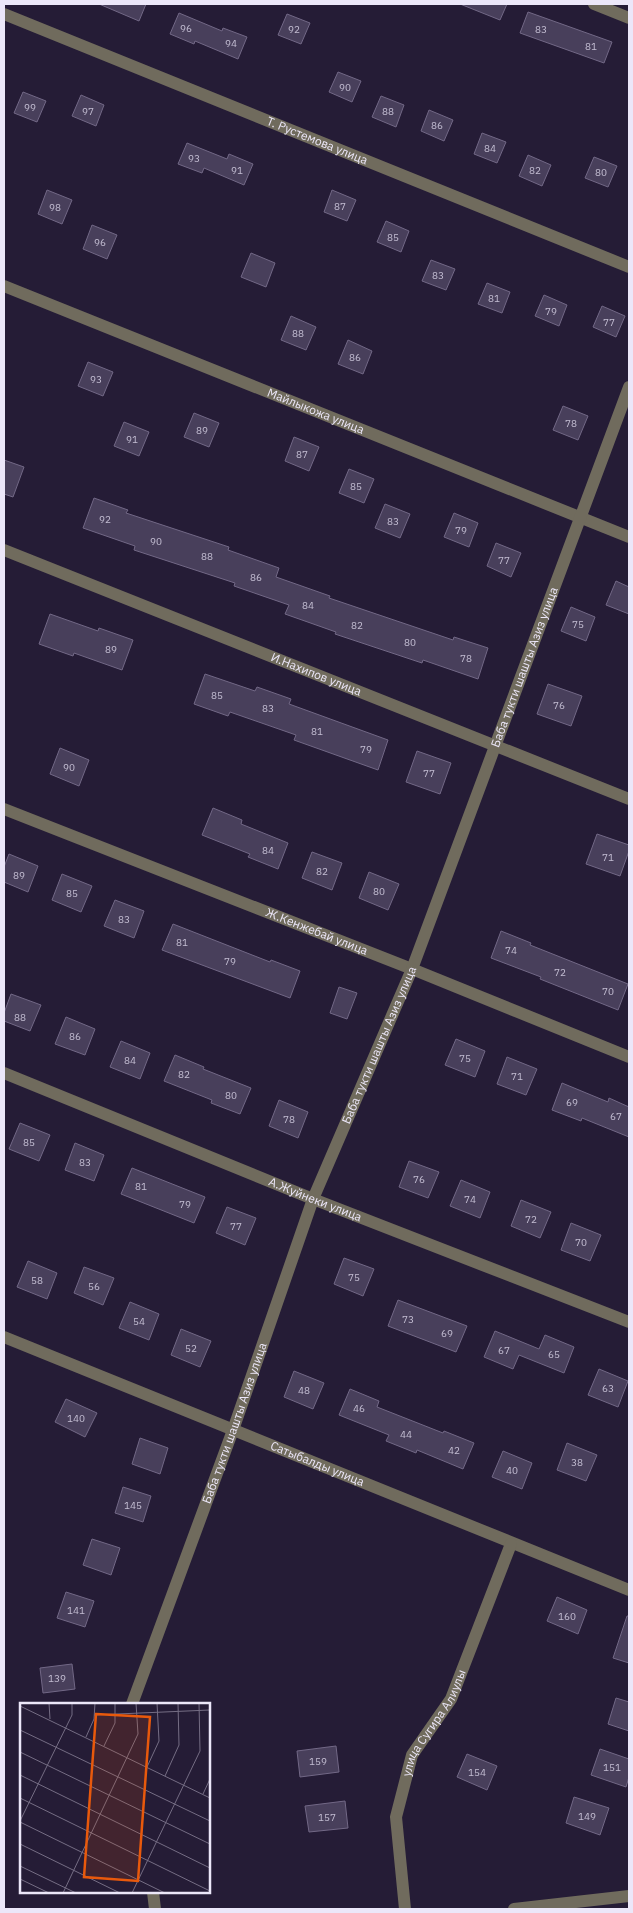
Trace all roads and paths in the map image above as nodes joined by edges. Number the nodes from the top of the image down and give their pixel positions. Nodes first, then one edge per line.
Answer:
1 (594, 4) edge
2 (4, 14) edge
3 (629, 18) edge
4 (629, 267) edge
5 (4, 286) edge
6 (629, 387) edge
7 (580, 518) junction
8 (629, 537) edge
9 (4, 550) edge
10 (495, 746) junction
11 (629, 799) edge
12 (4, 809) edge
13 (412, 969) junction
14 (629, 1057) edge
15 (4, 1074) edge
16 (313, 1198) junction
17 (629, 1322) edge
18 (4, 1337) edge
19 (233, 1430) junction
20 (511, 1544) junction
21 (629, 1590) edge
22 (132, 1703) edge
23 (153, 1893) edge
24 (629, 1896) edge
25 (155, 1909) edge
26 (405, 1909) edge
27 (514, 1909) edge

1 - 3 street
2 - 4 street, Т. Рустемова улица
5 - 7 street, Майлыкожа улица
6 - 7 street, Баба тукти шашты Азиз улица
7 - 8 street, Майлыкожа улица
7 - 10 street, Баба тукти шашты Азиз улица
9 - 10 street, И.Нахипов улица
10 - 11 street, И.Нахипов улица
10 - 13 street, Баба тукти шашты Азиз улица
12 - 13 street, Ж.Кенжебай улица
13 - 14 street, Ж.Кенжебай улица
13 - 16 street, Баба тукти шашты Азиз улица
15 - 16 street, А.Жуйнеки улица
16 - 17 street, А.Жуйнеки улица
16 - 19 street, Баба тукти шашты Азиз улица
18 - 19 street, Сатыбалды улица
19 - 20 street, Сатыбалды улица
19 - 22 street, Баба тукти шашты Азиз улица
20 - 21 street, Сатыбалды улица
20 - 26 street, улица Сугира Алиулы
23 - 25 street
24 - 27 street

